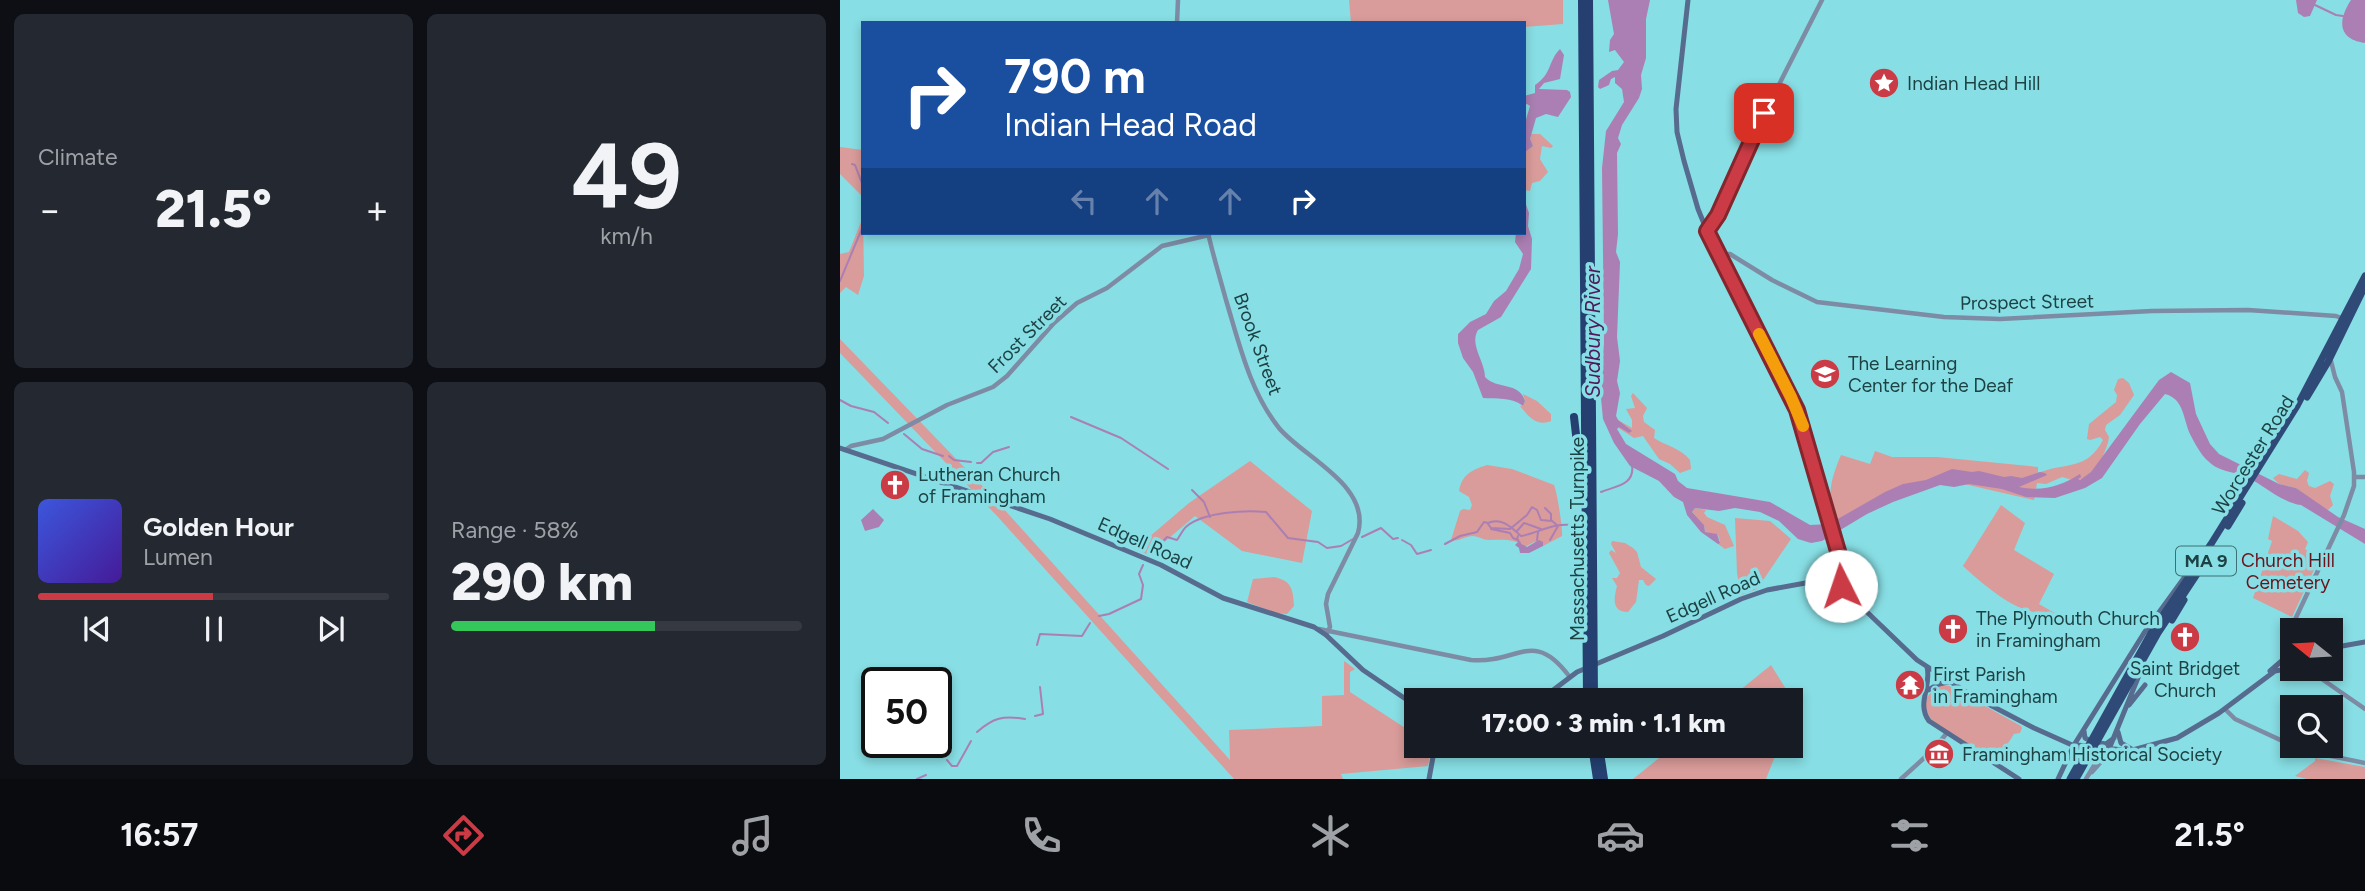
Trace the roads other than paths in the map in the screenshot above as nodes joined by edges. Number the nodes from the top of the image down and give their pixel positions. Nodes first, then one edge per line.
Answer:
1 (1178, 0) edge
2 (1582, 0) edge
3 (1589, 0) edge
4 (1688, 0) edge
5 (1822, 0) edge
6 (1177, 21) edge
7 (1583, 147) junction
8 (1577, 189) dead end
9 (1707, 231) junction
10 (1205, 235) edge
11 (1209, 235) edge
12 (1718, 254) junction
13 (2365, 276) edge
14 (2365, 286) edge
15 (2345, 319) junction
16 (2332, 353) junction
17 (2335, 377) junction
18 (2318, 380) junction
19 (1574, 417) dead end
20 (860, 445) junction
21 (843, 449) edge
22 (855, 453) junction
23 (2261, 467) junction
24 (2354, 477) junction
25 (2365, 477) edge
26 (2250, 486) junction
27 (1586, 535) junction
28 (2211, 544) junction
29 (1842, 565) junction
30 (2202, 566) junction
31 (1816, 582) junction
32 (1840, 588) junction
33 (2295, 618) edge
34 (2172, 620) dead end
35 (1327, 633) junction
36 (2158, 633) junction
37 (2365, 642) edge
38 (2343, 646) edge
39 (1590, 657) junction
40 (2280, 663) edge
41 (1927, 667) junction
42 (2280, 670) edge
43 (1569, 676) junction
44 (2266, 677) junction
45 (1590, 678) junction
46 (2323, 681) edge
47 (1951, 683) junction
48 (2145, 685) dead end
49 (1554, 688) edge
50 (1589, 688) edge
51 (1592, 688) edge
52 (1925, 694) junction
53 (1404, 698) edge
54 (2225, 709) junction
55 (2365, 709) edge
56 (2125, 711) junction
57 (2118, 727) junction
58 (2084, 728) junction
59 (1946, 734) junction
60 (2115, 737) junction
61 (2083, 744) junction
62 (2074, 745) junction
63 (2099, 748) junction
64 (2133, 750) junction
65 (2108, 752) junction
66 (1433, 758) edge
67 (1594, 758) edge
68 (1601, 758) edge
69 (2365, 763) edge
70 (2087, 778) edge
71 (1429, 779) edge
72 (1597, 779) edge
73 (1604, 779) edge
74 (1900, 779) edge
75 (2019, 779) edge
76 (2058, 779) edge
77 (2070, 779) edge
78 (2076, 779) edge

1 - 6 street
2 - 7 highway, Massachusetts Turnpike
3 - 39 highway, Massachusetts Turnpike
4 - 9 main road
5 - 9 street
7 - 8 highway
7 - 27 highway, Massachusetts Turnpike
9 - 12 main road
10 - 20 street, Frost Street
11 - 35 street, Brook Street
12 - 15 street, Prospect Street
12 - 29 main road
13 - 15 highway, Worcester Road / MA 9
14 - 15 highway, Worcester Road / MA 9
15 - 16 highway, Worcester Road / MA 9
15 - 23 highway, Worcester Road / MA 9
16 - 17 street
16 - 18 highway, Worcester Road / MA 9
17 - 18 street
17 - 24 street
18 - 23 highway, Worcester Road / MA 9
19 - 27 highway
20 - 21 street, Frost Street
20 - 22 street
21 - 22 main road, Edgell Road
22 - 35 main road, Edgell Road
23 - 26 highway, Worcester Road / MA 9
24 - 25 street
24 - 33 street
26 - 28 highway, Worcester Road / MA 9
26 - 30 highway, Worcester Road / MA 9
27 - 39 highway, Massachusetts Turnpike
28 - 58 main road, Worcester Road
28 - 77 highway, Worcester Road / MA 9
29 - 31 main road
29 - 32 main road
30 - 34 highway
30 - 36 highway, Worcester Road / MA 9
31 - 32 main road, Edgell Road
31 - 43 main road, Edgell Road
32 - 41 main road, Edgell Road
35 - 43 street
35 - 53 main road, Edgell Road
36 - 56 main road, Worcester Road
36 - 78 highway, Worcester Road / MA 9
37 - 38 main road
39 - 45 highway, Massachusetts Turnpike
40 - 44 main road
41 - 47 main road, Edgell Road
41 - 52 main road
42 - 44 main road
43 - 49 main road, Edgell Road
44 - 54 main road, Edgell Road
45 - 50 highway, Massachusetts Turnpike
45 - 51 highway, Massachusetts Turnpike
46 - 55 street
47 - 52 main road
47 - 62 main road, Edgell Road
48 - 56 main road
52 - 59 main road
54 - 64 main road, Edgell Road
54 - 69 street
56 - 57 main road, Worcester Road
57 - 60 main road, Worcester Road
57 - 64 main road
58 - 61 main road
58 - 62 main road, Worcester Road
59 - 74 street
59 - 75 main road
60 - 63 main road
60 - 65 main road, Worcester Road
61 - 62 main road, Edgell Road
61 - 63 main road, Edgell Road
62 - 76 main road, Worcester Road
63 - 65 main road, Edgell Road
64 - 65 main road, Edgell Road
65 - 70 street
66 - 71 main road
67 - 72 highway
68 - 73 highway

